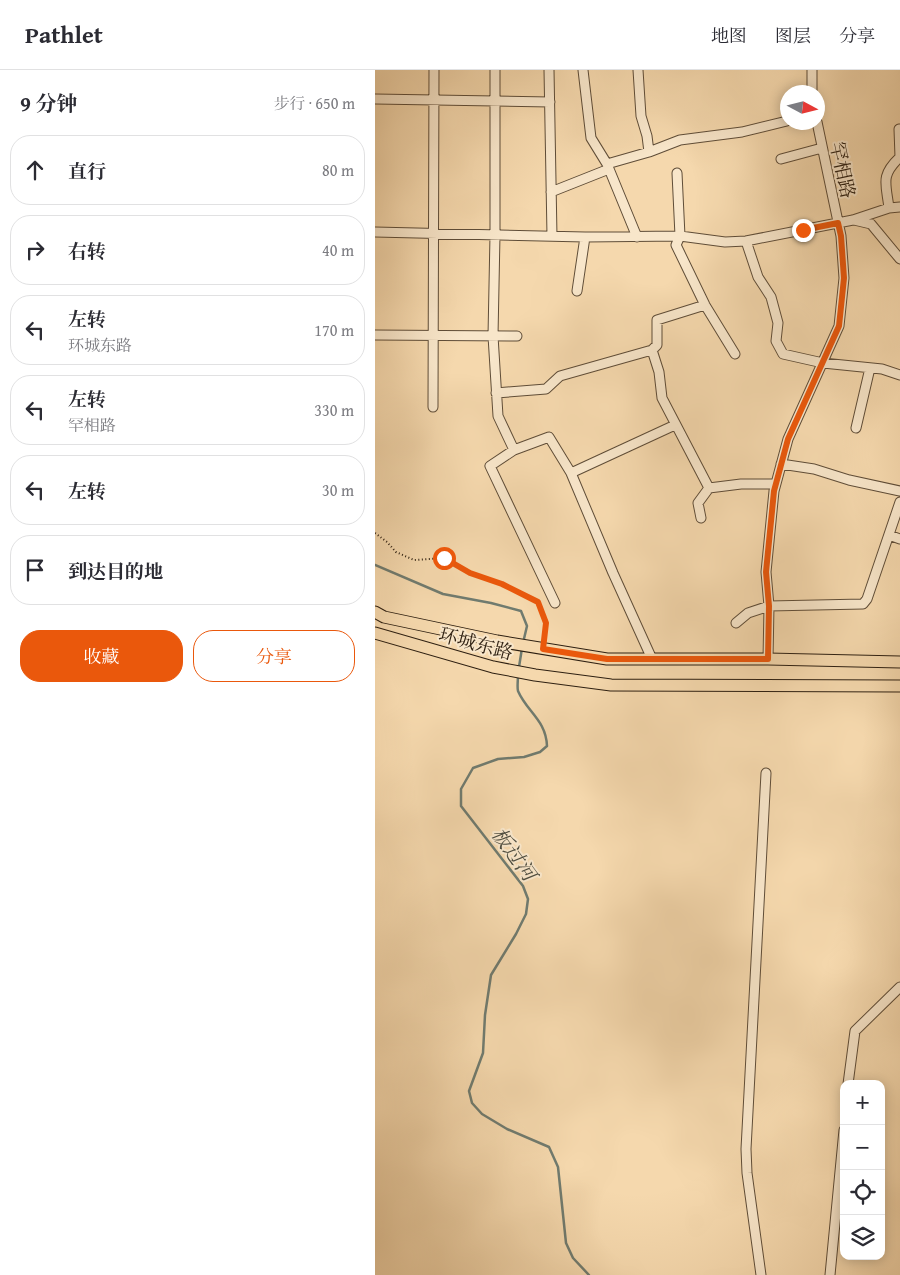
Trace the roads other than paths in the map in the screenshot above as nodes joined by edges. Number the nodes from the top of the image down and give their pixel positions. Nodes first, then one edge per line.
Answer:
1 (434, 70) edge
2 (495, 70) edge
3 (549, 70) edge
4 (583, 70) edge
5 (638, 70) edge
6 (812, 70) edge
7 (812, 85) edge
8 (375, 99) edge
9 (435, 100) junction
10 (495, 101) junction
11 (550, 102) junction
12 (780, 123) edge
13 (899, 129) edge
14 (819, 130) edge
15 (822, 148) junction
16 (649, 152) junction
17 (781, 159) dead end
18 (608, 166) junction
19 (677, 173) dead end
20 (551, 192) junction
21 (900, 207) edge
22 (889, 208) junction
23 (853, 220) junction
24 (838, 223) junction
25 (375, 232) edge
26 (435, 234) junction
27 (495, 235) junction
28 (552, 236) junction
29 (680, 236) junction
30 (585, 237) junction
31 (637, 237) junction
32 (745, 241) junction
33 (900, 259) edge
34 (577, 291) dead end
35 (705, 305) junction
36 (375, 335) edge
37 (434, 335) junction
38 (493, 336) junction
39 (517, 336) dead end
40 (652, 350) junction
41 (735, 354) dead end
42 (823, 363) junction
43 (870, 368) junction
44 (900, 375) edge
45 (496, 393) junction
46 (433, 408) dead end
47 (675, 425) junction
48 (857, 428) dead end
49 (514, 450) junction
50 (781, 464) junction
51 (571, 474) junction
52 (775, 484) junction
53 (709, 488) junction
54 (900, 491) edge
55 (900, 502) edge
56 (701, 518) dead end
57 (889, 535) junction
58 (900, 538) edge
59 (555, 603) dead end
60 (769, 606) junction
61 (375, 612) edge
62 (736, 623) dead end
63 (375, 632) edge
64 (652, 659) junction
65 (768, 659) junction
66 (900, 662) edge
67 (900, 686) edge
68 (766, 773) dead end
69 (900, 987) edge
70 (849, 1080) edge
71 (840, 1170) edge
72 (761, 1275) edge
73 (830, 1275) edge

1 - 9 street
2 - 10 street
3 - 11 street
4 - 18 street
5 - 16 street
6 - 7 street
8 - 9 street
9 - 10 street
9 - 26 street
10 - 11 street
10 - 27 street
11 - 20 street
12 - 16 street
13 - 22 street
14 - 15 street, 罕相路
15 - 17 street
15 - 24 street, 罕相路
16 - 18 street
18 - 20 street
18 - 31 street
19 - 29 street
20 - 28 street
21 - 22 street
22 - 23 street
23 - 24 street
23 - 33 street
24 - 32 street
24 - 42 street, 罕相路
25 - 26 street
26 - 27 street
26 - 37 street
27 - 28 street
27 - 38 street
28 - 30 street
29 - 31 street
29 - 32 street
29 - 35 street
30 - 31 street
30 - 34 street
32 - 42 street
35 - 40 street
35 - 41 street
36 - 37 street
37 - 38 street
37 - 46 street
38 - 39 street
38 - 45 street
40 - 45 street
40 - 47 street
42 - 43 street
42 - 50 street, 罕相路
43 - 44 street
43 - 48 street
45 - 49 street
47 - 51 street
47 - 53 street
49 - 51 street
49 - 59 street
50 - 52 street, 罕相路
50 - 54 street
51 - 64 street
52 - 53 street
52 - 60 street, 罕相路
53 - 56 street
55 - 57 street
57 - 58 street
57 - 60 street
60 - 62 street
60 - 65 street, 罕相路
61 - 64 main road, 环城东路
63 - 67 main road, 环城东路
64 - 65 main road, 环城东路
65 - 66 main road, 环城东路
68 - 72 street
69 - 70 street
71 - 73 street

